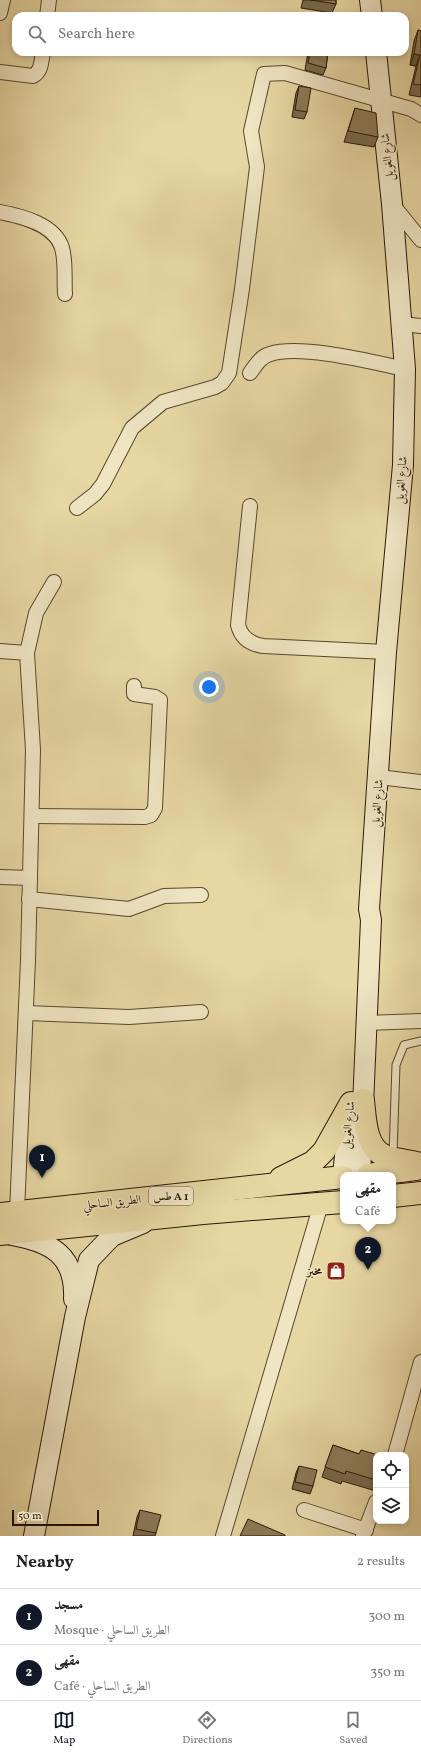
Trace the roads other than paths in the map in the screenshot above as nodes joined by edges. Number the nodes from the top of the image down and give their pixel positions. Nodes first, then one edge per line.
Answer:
1 (3, 0) edge
2 (49, 0) edge
3 (370, 0) edge
4 (48, 12) edge
5 (372, 12) edge
6 (0, 13) edge
7 (42, 56) edge
8 (376, 56) edge
9 (0, 72) edge
10 (381, 101) junction
11 (421, 115) edge
12 (392, 204) junction
13 (0, 212) edge
14 (421, 240) edge
15 (65, 294) dead end
16 (412, 325) edge
17 (405, 369) junction
18 (250, 373) dead end
19 (250, 506) dead end
20 (77, 508) dead end
21 (54, 582) dead end
22 (0, 651) edge
23 (386, 652) junction
24 (27, 653) junction
25 (134, 686) dead end
26 (378, 777) junction
27 (421, 782) edge
28 (32, 816) junction
29 (0, 877) edge
30 (30, 878) junction
31 (201, 895) dead end
32 (29, 899) junction
33 (369, 909) junction
34 (201, 1012) dead end
35 (26, 1013) junction
36 (421, 1021) edge
37 (366, 1023) junction
38 (421, 1041) edge
39 (357, 1102) junction
40 (392, 1158) junction
41 (421, 1164) edge
42 (421, 1168) edge
43 (344, 1172) edge
44 (360, 1172) edge
45 (391, 1172) edge
46 (340, 1177) edge
47 (265, 1186) junction
48 (421, 1193) edge
49 (396, 1196) edge
50 (340, 1202) edge
51 (322, 1204) junction
52 (156, 1218) junction
53 (6, 1224) edge
54 (75, 1317) junction
55 (421, 1362) edge
56 (396, 1452) edge
57 (304, 1510) dead end
58 (373, 1510) edge
59 (364, 1533) edge
60 (34, 1536) edge
61 (223, 1536) edge

1 - 6 street
2 - 4 street
3 - 5 street
7 - 9 street
8 - 10 street, شارع الغويل
10 - 11 street
10 - 12 street, شارع الغويل
10 - 20 street
12 - 14 street
12 - 16 street, شارع الغويل
13 - 15 street
16 - 17 street, شارع الغويل
17 - 18 street
17 - 23 street, شارع الغويل
19 - 23 street
21 - 24 street
22 - 24 street
23 - 26 street, شارع الغويل
24 - 28 street
25 - 28 street
26 - 27 street
26 - 33 street, شارع الغويل
28 - 30 street
29 - 30 street
30 - 32 street
31 - 32 street
32 - 35 street
33 - 37 street, شارع الغويل
33 - 39 street, شارع الغويل
34 - 35 street
35 - 53 street
36 - 37 street
37 - 39 street, شارع الغويل
38 - 40 lane
39 - 40 highway
39 - 43 street, شارع الغويل
39 - 44 street, شارع الغويل
39 - 47 highway
40 - 41 highway
42 - 45 highway
46 - 47 highway, الطريق الساحلي / طس A 1
47 - 53 highway, الطريق الساحلي / طس A 1
48 - 49 highway
50 - 51 highway, الطريق الساحلي / طس A 1
51 - 52 highway, الطريق الساحلي / طس A 1
51 - 61 street
52 - 53 highway, الطريق الساحلي / طس A 1
52 - 54 street
53 - 54 street
54 - 60 street
55 - 56 street
57 - 59 street
58 - 59 street

